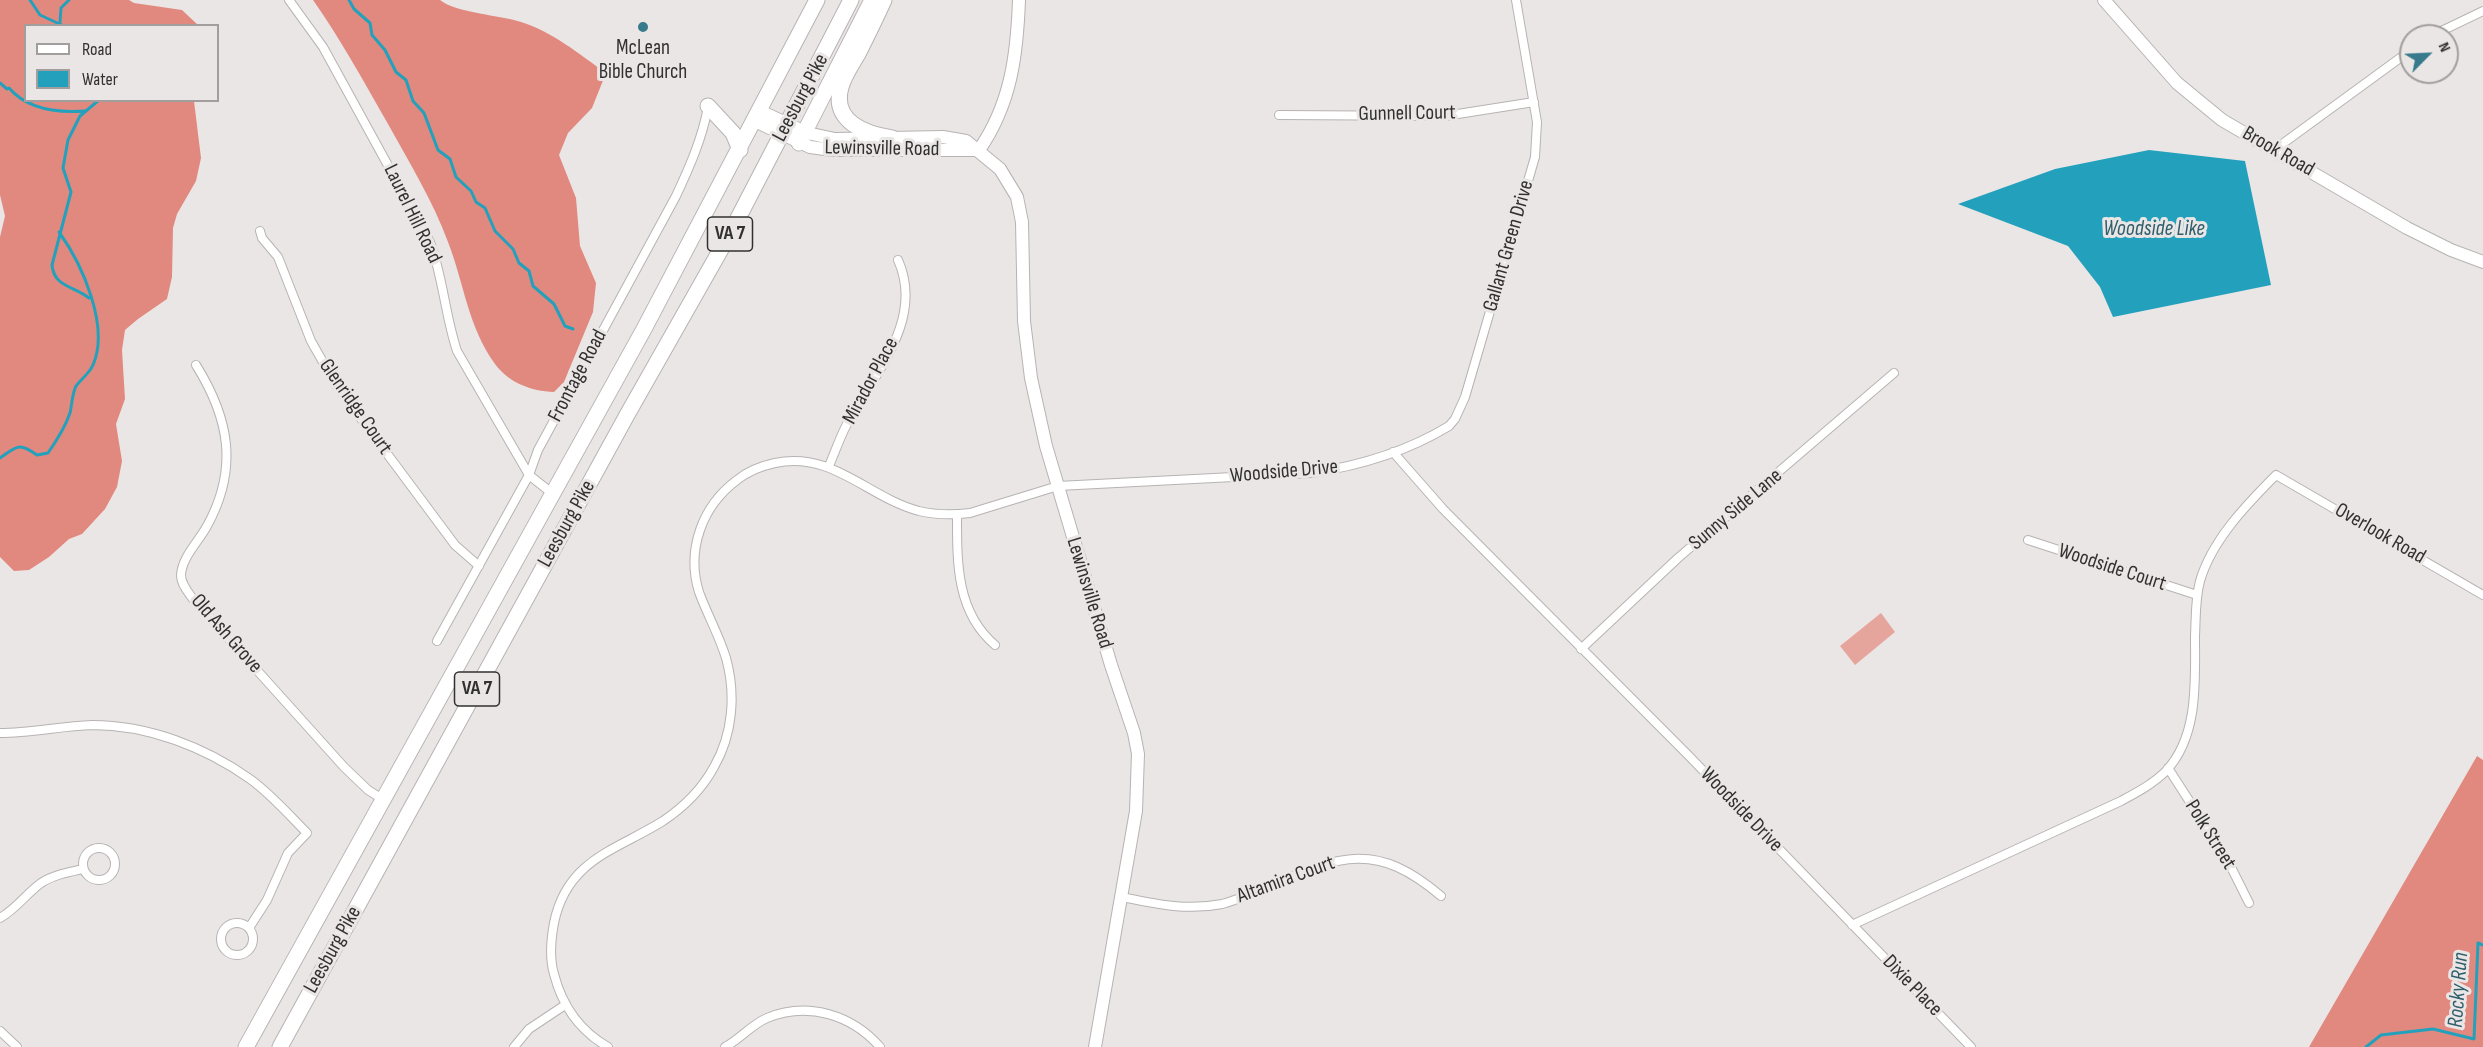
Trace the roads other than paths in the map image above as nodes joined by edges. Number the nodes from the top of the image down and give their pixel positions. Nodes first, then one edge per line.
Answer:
1 (289, 0) edge
2 (817, 0) edge
3 (851, 0) edge
4 (872, 0) edge
5 (885, 0) edge
6 (1019, 0) edge
7 (1516, 0) edge
8 (2104, 0) edge
9 (2483, 11) edge
10 (2456, 24) edge
11 (2399, 59) edge
12 (1534, 102) junction
13 (708, 106) joint
14 (1279, 115) dead end
15 (757, 116) junction
16 (785, 129) junction
17 (802, 137) junction
18 (892, 138) junction
19 (740, 150) junction
20 (979, 150) junction
21 (2274, 150) junction
22 (260, 231) dead end
23 (898, 260) dead end
24 (2483, 262) edge
25 (196, 365) dead end
26 (1894, 373) dead end
27 (1393, 452) junction
28 (829, 466) junction
29 (529, 475) junction
30 (1058, 486) junction
31 (553, 494) junction
32 (957, 514) junction
33 (2028, 540) dead end
34 (479, 566) junction
35 (2197, 595) junction
36 (2483, 595) edge
37 (437, 641) dead end
38 (995, 645) dead end
39 (1581, 649) junction
40 (0, 733) edge
41 (2168, 768) junction
42 (384, 800) junction
43 (83, 869) junction
44 (1441, 896) dead end
45 (1122, 897) junction
46 (2249, 903) dead end
47 (0, 918) edge
48 (1852, 925) junction
49 (249, 928) dead end
50 (312, 989) junction
51 (565, 1005) junction
52 (0, 1031) edge
53 (17, 1047) edge
54 (246, 1047) edge
55 (280, 1047) edge
56 (288, 1047) edge
57 (514, 1047) edge
58 (608, 1047) edge
59 (725, 1047) edge
60 (880, 1047) edge
61 (1095, 1047) edge
62 (1971, 1047) edge

1 - 29 street, Laurel Hill Road
2 - 15 highway, Leesburg Pike / VA 7
3 - 16 highway, Leesburg Pike / VA 7
4 - 17 highway
5 - 18 highway
6 - 20 main road
7 - 12 street, Gallant Green Drive
8 - 21 main road, Brook Road
9 - 10 street
11 - 21 street
12 - 14 street, Gunnell Court
12 - 27 street, Gallant Green Drive
13 - 19 highway
13 - 29 street, Frontage Road
15 - 16 main road, Lewinsville Road
15 - 19 highway, Leesburg Pike / VA 7
16 - 17 main road, Lewinsville Road
16 - 50 highway, Leesburg Pike / VA 7
17 - 18 main road, Lewinsville Road
17 - 20 main road, Lewinsville Road
18 - 20 main road, Lewinsville Road
19 - 31 highway, Leesburg Pike / VA 7
20 - 30 main road, Lewinsville Road
21 - 24 main road, Brook Road
22 - 34 street, Glenridge Court
23 - 28 street, Mirador Place
25 - 42 street, Old Ash Grove
26 - 39 street, Sunny Side Lane
27 - 30 street, Woodside Drive
27 - 39 street, Woodside Drive
28 - 32 street, Woodside Drive
28 - 51 street, Woodside Drive
29 - 31 street, Laurel Hill Road
29 - 34 street, Frontage Road
30 - 32 street, Woodside Drive
30 - 45 main road, Lewinsville Road
31 - 42 highway, Leesburg Pike / VA 7
32 - 38 street
33 - 35 street, Woodside Court
34 - 37 street, Frontage Road
35 - 36 street, Overlook Road
35 - 41 street
39 - 48 street, Woodside Drive
40 - 49 street
41 - 46 street, Polk Street
41 - 48 street
42 - 54 highway, Leesburg Pike / VA 7
43 - 43 street
43 - 47 street
44 - 45 street, Altamira Court
45 - 61 main road, Lewinsville Road
48 - 62 street, Dixie Place
50 - 55 highway, Leesburg Pike / VA 7
50 - 56 highway
51 - 57 street
51 - 58 street
52 - 53 street
59 - 60 street

